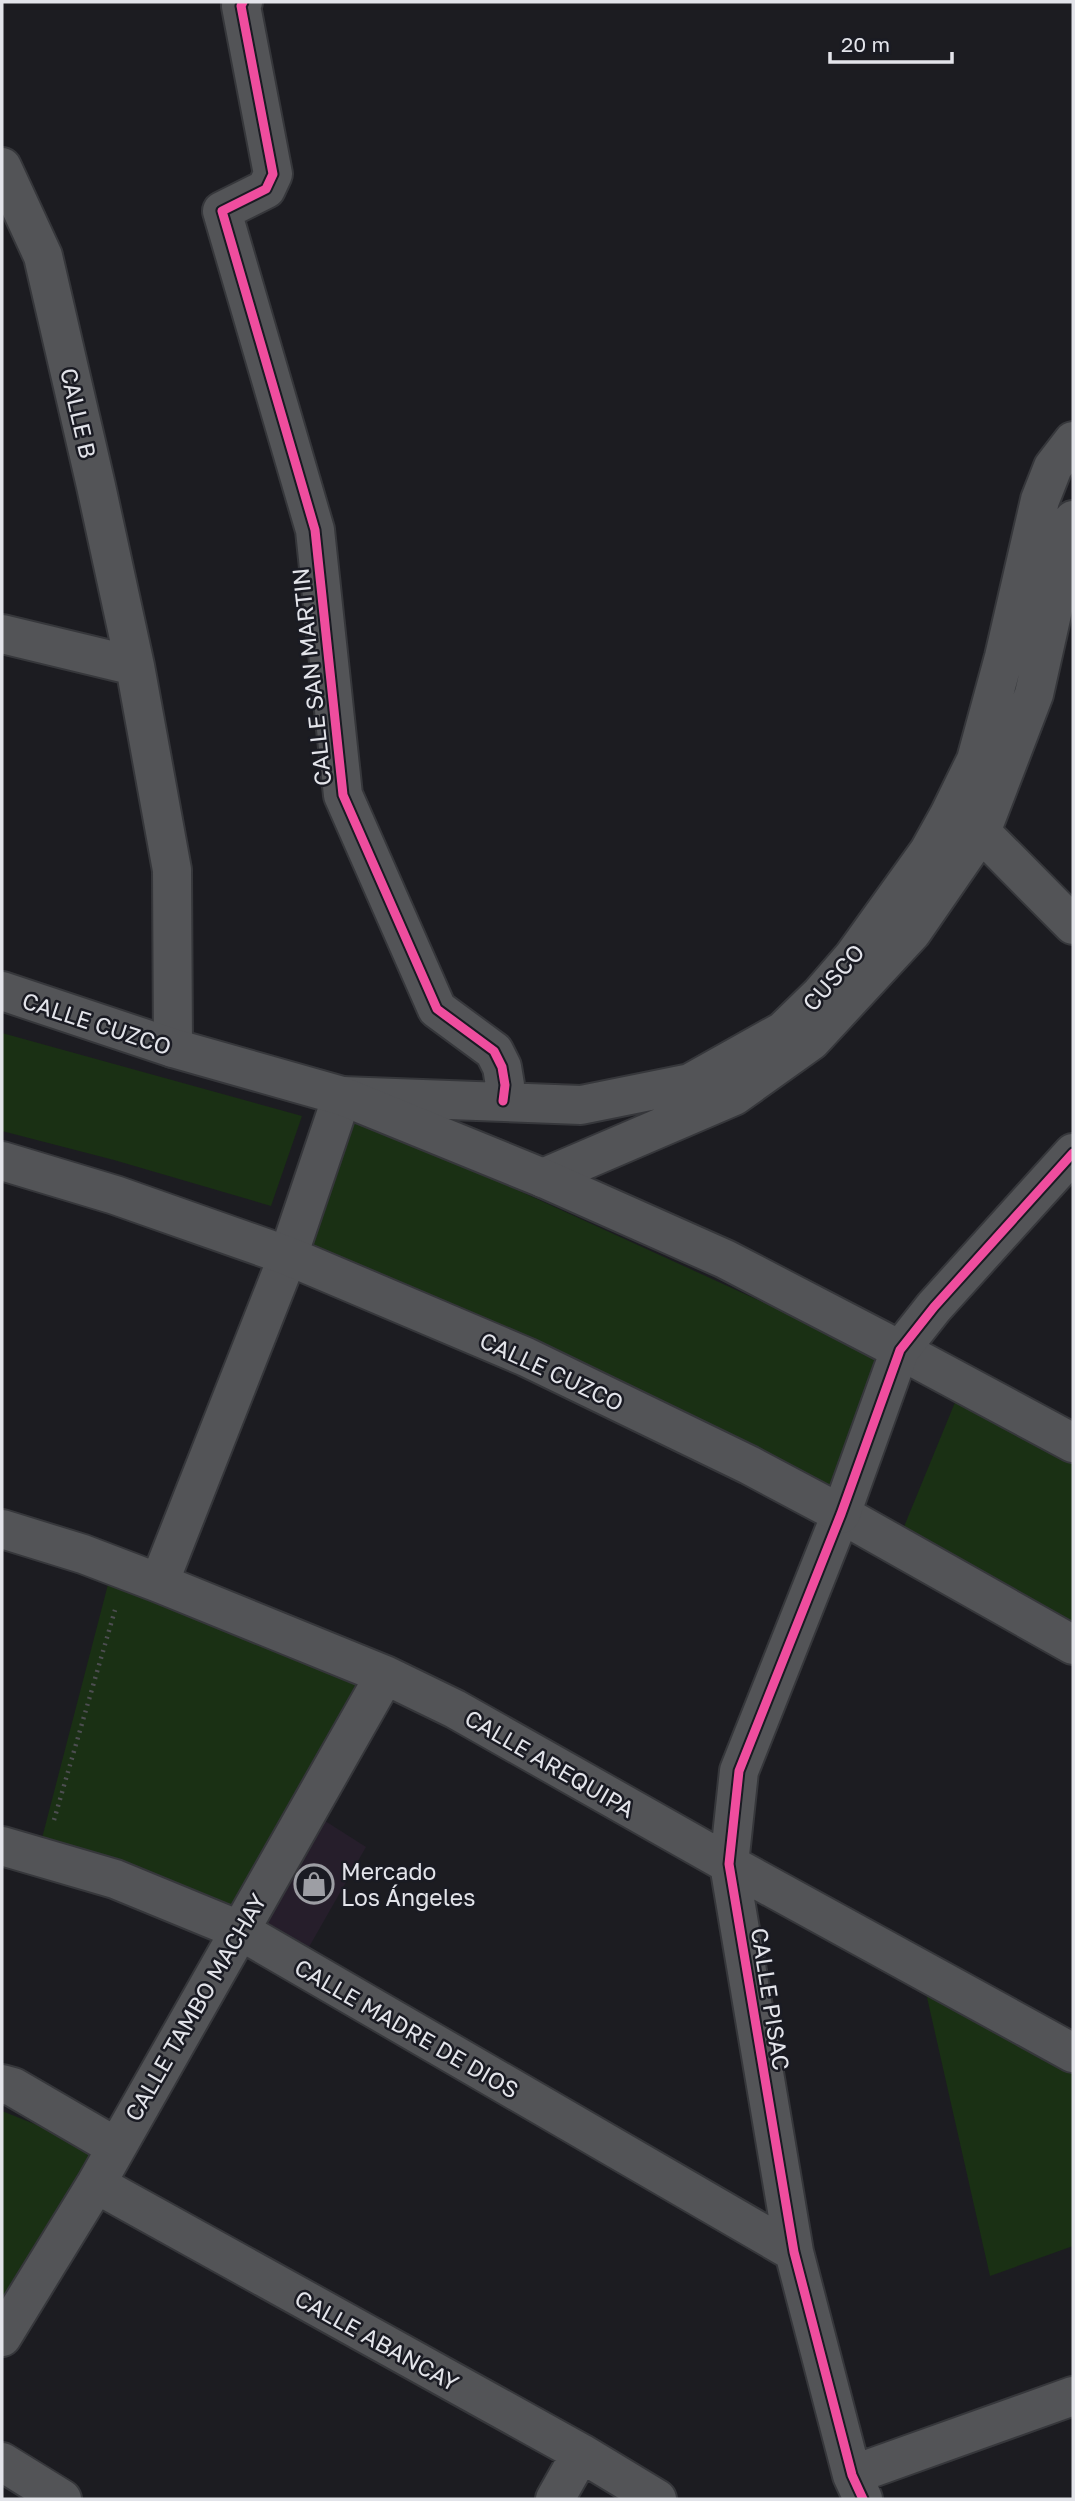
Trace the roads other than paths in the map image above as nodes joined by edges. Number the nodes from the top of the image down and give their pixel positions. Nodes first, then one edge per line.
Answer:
1 (243, 2) edge
2 (2, 167) edge
3 (1073, 440) edge
4 (1073, 520) edge
5 (2, 634) edge
6 (135, 666) junction
7 (981, 832) junction
8 (1073, 925) edge
9 (2, 992) edge
10 (173, 1048) junction
11 (342, 1096) junction
12 (503, 1101) junction
13 (1073, 1153) edge
14 (2, 1161) edge
15 (543, 1178) junction
16 (288, 1255) junction
17 (900, 1350) junction
18 (1073, 1443) edge
19 (841, 1514) junction
20 (2, 1529) edge
21 (159, 1583) junction
22 (1073, 1645) edge
23 (385, 1675) junction
24 (2, 1846) edge
25 (729, 1864) junction
26 (239, 1930) junction
27 (1073, 2053) edge
28 (2, 2084) edge
29 (116, 2147) junction
30 (96, 2183) junction
31 (794, 2252) junction
32 (2, 2337) edge
33 (1073, 2396) edge
34 (581, 2453) junction
35 (2, 2462) edge
36 (858, 2487) edge
37 (61, 2499) edge
38 (555, 2499) edge
39 (657, 2499) edge

1 - 12 street, CALLE SAN MARTIN
2 - 6 street, CALLE B
3 - 12 street, CUSCO
4 - 7 street
5 - 6 street
6 - 10 street, CALLE B
7 - 8 street
7 - 15 street
9 - 10 street, CALLE CUZCO
10 - 11 street, CALLE CUZCO
11 - 12 street, CUSCO
11 - 15 street, CALLE CUZCO
11 - 16 street
13 - 17 street, CALLE PISAC
14 - 16 street, CALLE CUZCO
15 - 17 street, CALLE CUZCO
16 - 19 street, CALLE CUZCO
16 - 21 street
17 - 18 street, CALLE CUZCO
17 - 19 street, CALLE PISAC
19 - 22 street, CALLE CUZCO
19 - 25 street, CALLE PISAC
20 - 21 street, CALLE AREQUIPA
21 - 23 street, CALLE AREQUIPA
23 - 25 street, CALLE AREQUIPA
23 - 26 street, CALLE TAMBO MACHAY
24 - 26 street, CALLE MADRE DE DIOS
25 - 27 street, CALLE AREQUIPA
25 - 31 street, CALLE PISAC
26 - 29 street, CALLE TAMBO MACHAY
26 - 31 street, CALLE MADRE DE DIOS
28 - 29 street
29 - 30 street, CALLE TAMBO MACHAY
30 - 32 street, CALLE TAMBO MACHAY
30 - 34 street, CALLE ABANCAY
31 - 36 street, CALLE PISAC
33 - 36 street
34 - 38 street
34 - 39 street, CALLE ABANCAY
35 - 37 street

